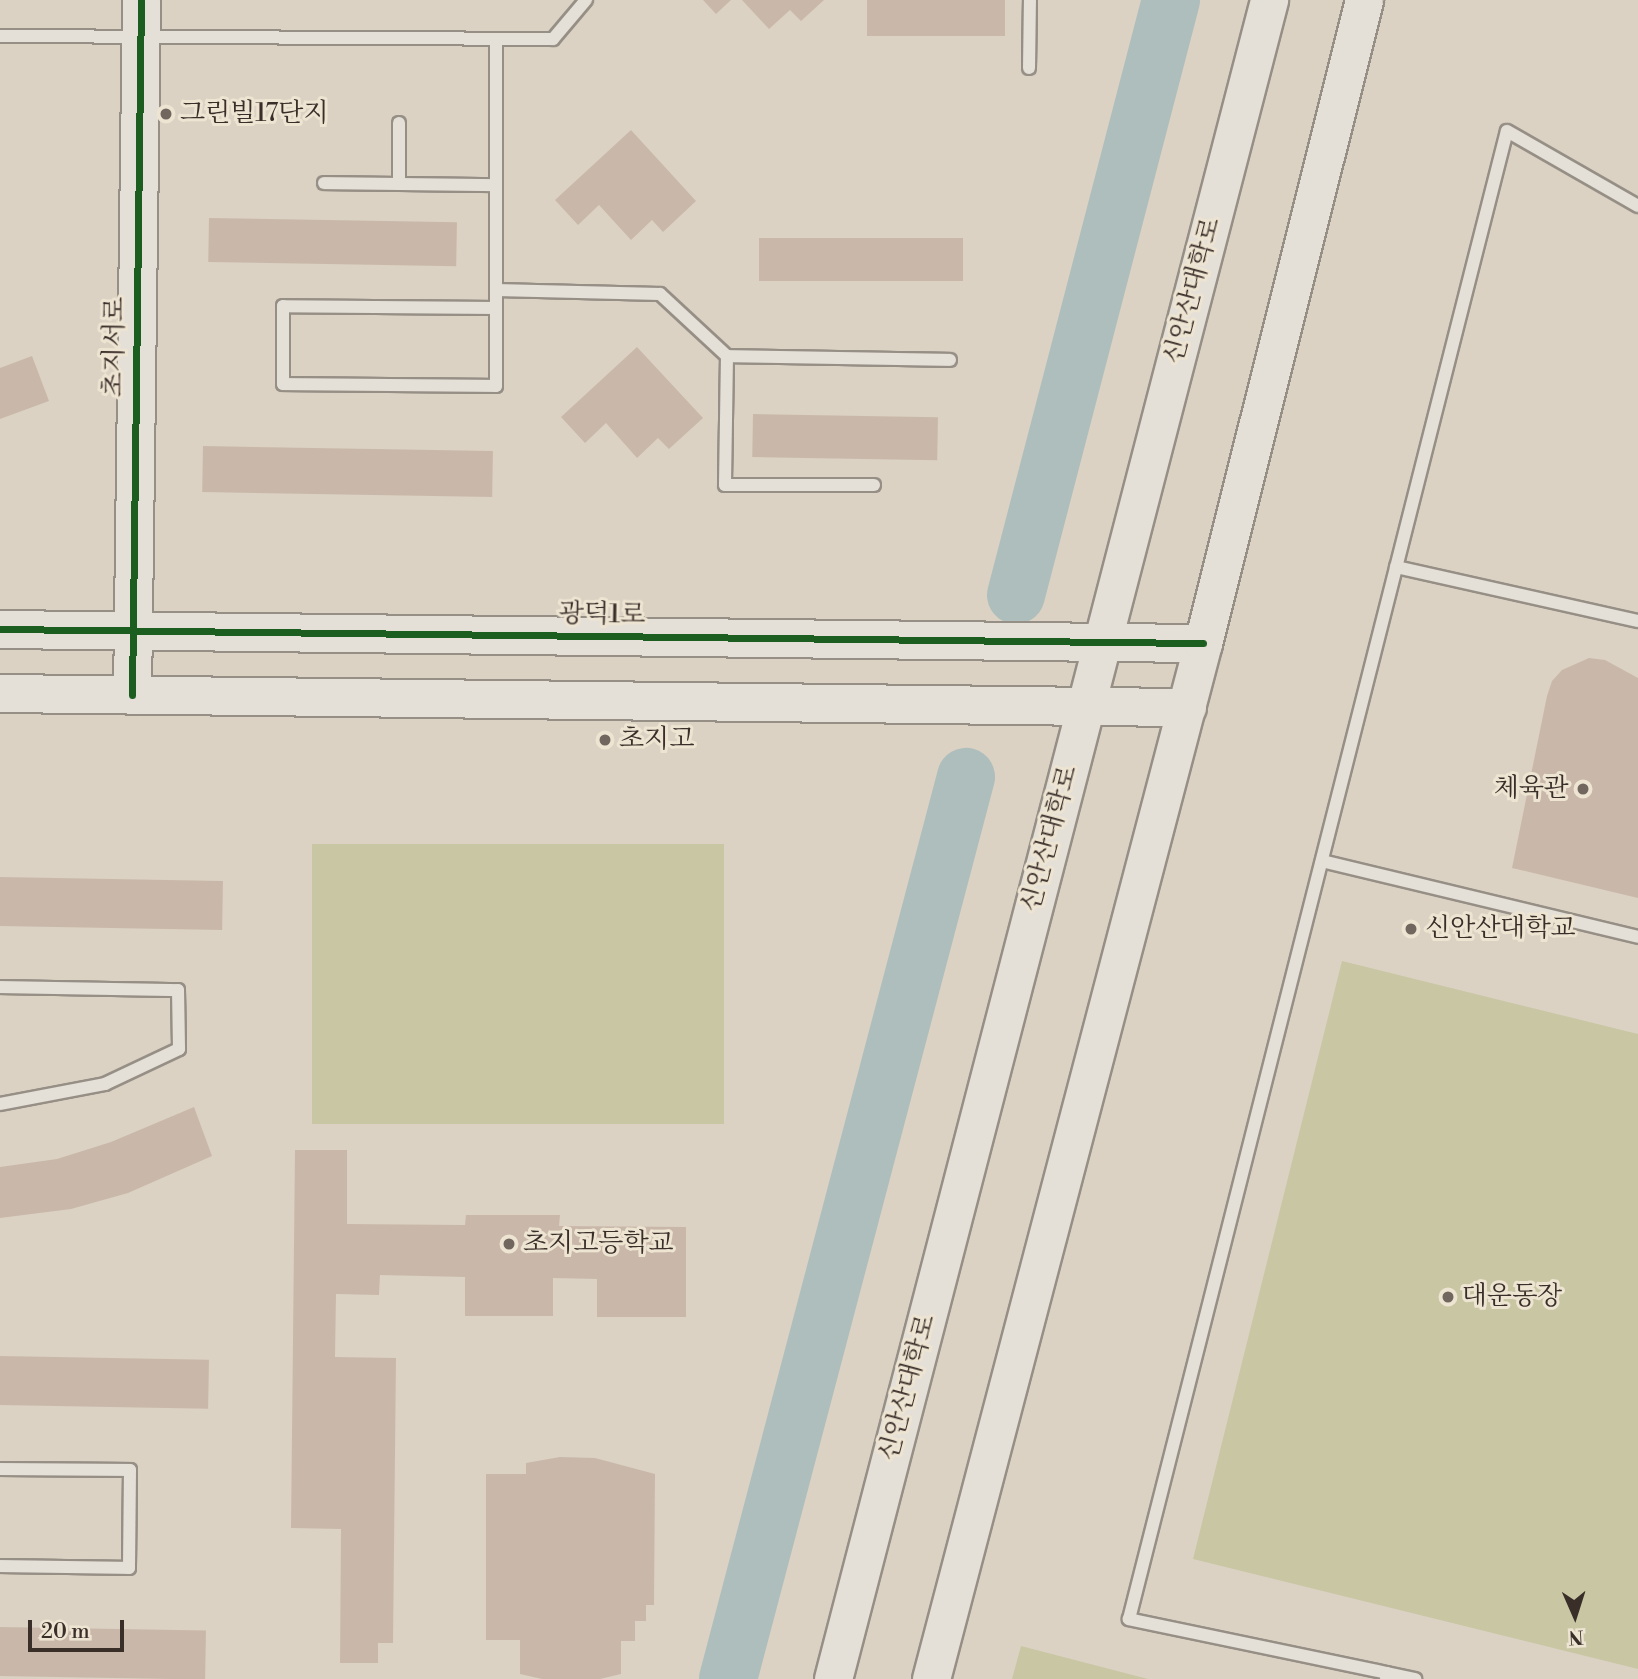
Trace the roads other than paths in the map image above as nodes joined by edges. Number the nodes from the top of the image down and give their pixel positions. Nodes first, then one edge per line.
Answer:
1 (141, 0) edge
2 (586, 0) edge
3 (1030, 0) edge
4 (1269, 0) edge
5 (1364, 0) edge
6 (0, 36) edge
7 (141, 37) junction
8 (496, 39) junction
9 (1029, 68) dead end
10 (399, 123) dead end
11 (324, 183) dead end
12 (399, 184) junction
13 (496, 185) junction
14 (1638, 206) edge
15 (496, 290) junction
16 (496, 308) junction
17 (727, 356) junction
18 (950, 360) dead end
19 (874, 485) dead end
20 (1396, 567) junction
21 (1638, 621) edge
22 (0, 629) edge
23 (132, 631) junction
24 (1101, 642) junction
25 (1203, 643) junction
26 (0, 693) edge
27 (132, 695) junction
28 (1085, 706) junction
29 (1186, 707) junction
30 (1322, 861) junction
31 (1638, 937) edge
32 (0, 987) edge
33 (0, 1104) edge
34 (0, 1469) edge
35 (0, 1566) edge
36 (1386, 1676) edge
37 (833, 1679) edge
38 (931, 1679) edge
39 (1415, 1679) edge

1 - 7 main road, 초지서로
2 - 8 lane
3 - 9 lane
4 - 24 main road, 신안산대학로
5 - 25 main road
6 - 7 lane
7 - 8 lane
7 - 23 main road, 초지서로
8 - 13 lane
10 - 12 lane
11 - 12 lane
12 - 13 lane
13 - 15 lane
14 - 20 lane
15 - 16 lane
15 - 17 lane
16 - 16 lane
17 - 18 lane
17 - 19 lane
20 - 21 lane
20 - 30 lane
22 - 23 main road, 광덕1로
23 - 24 main road, 광덕1로
23 - 27 main road, 초지서로
24 - 25 main road, 광덕1로
24 - 28 main road, 신안산대학로
25 - 29 main road
26 - 27 main road
27 - 28 main road
28 - 29 main road
28 - 37 main road, 신안산대학로
29 - 38 main road
30 - 31 lane
30 - 36 lane
32 - 33 lane
34 - 35 lane
36 - 39 lane

